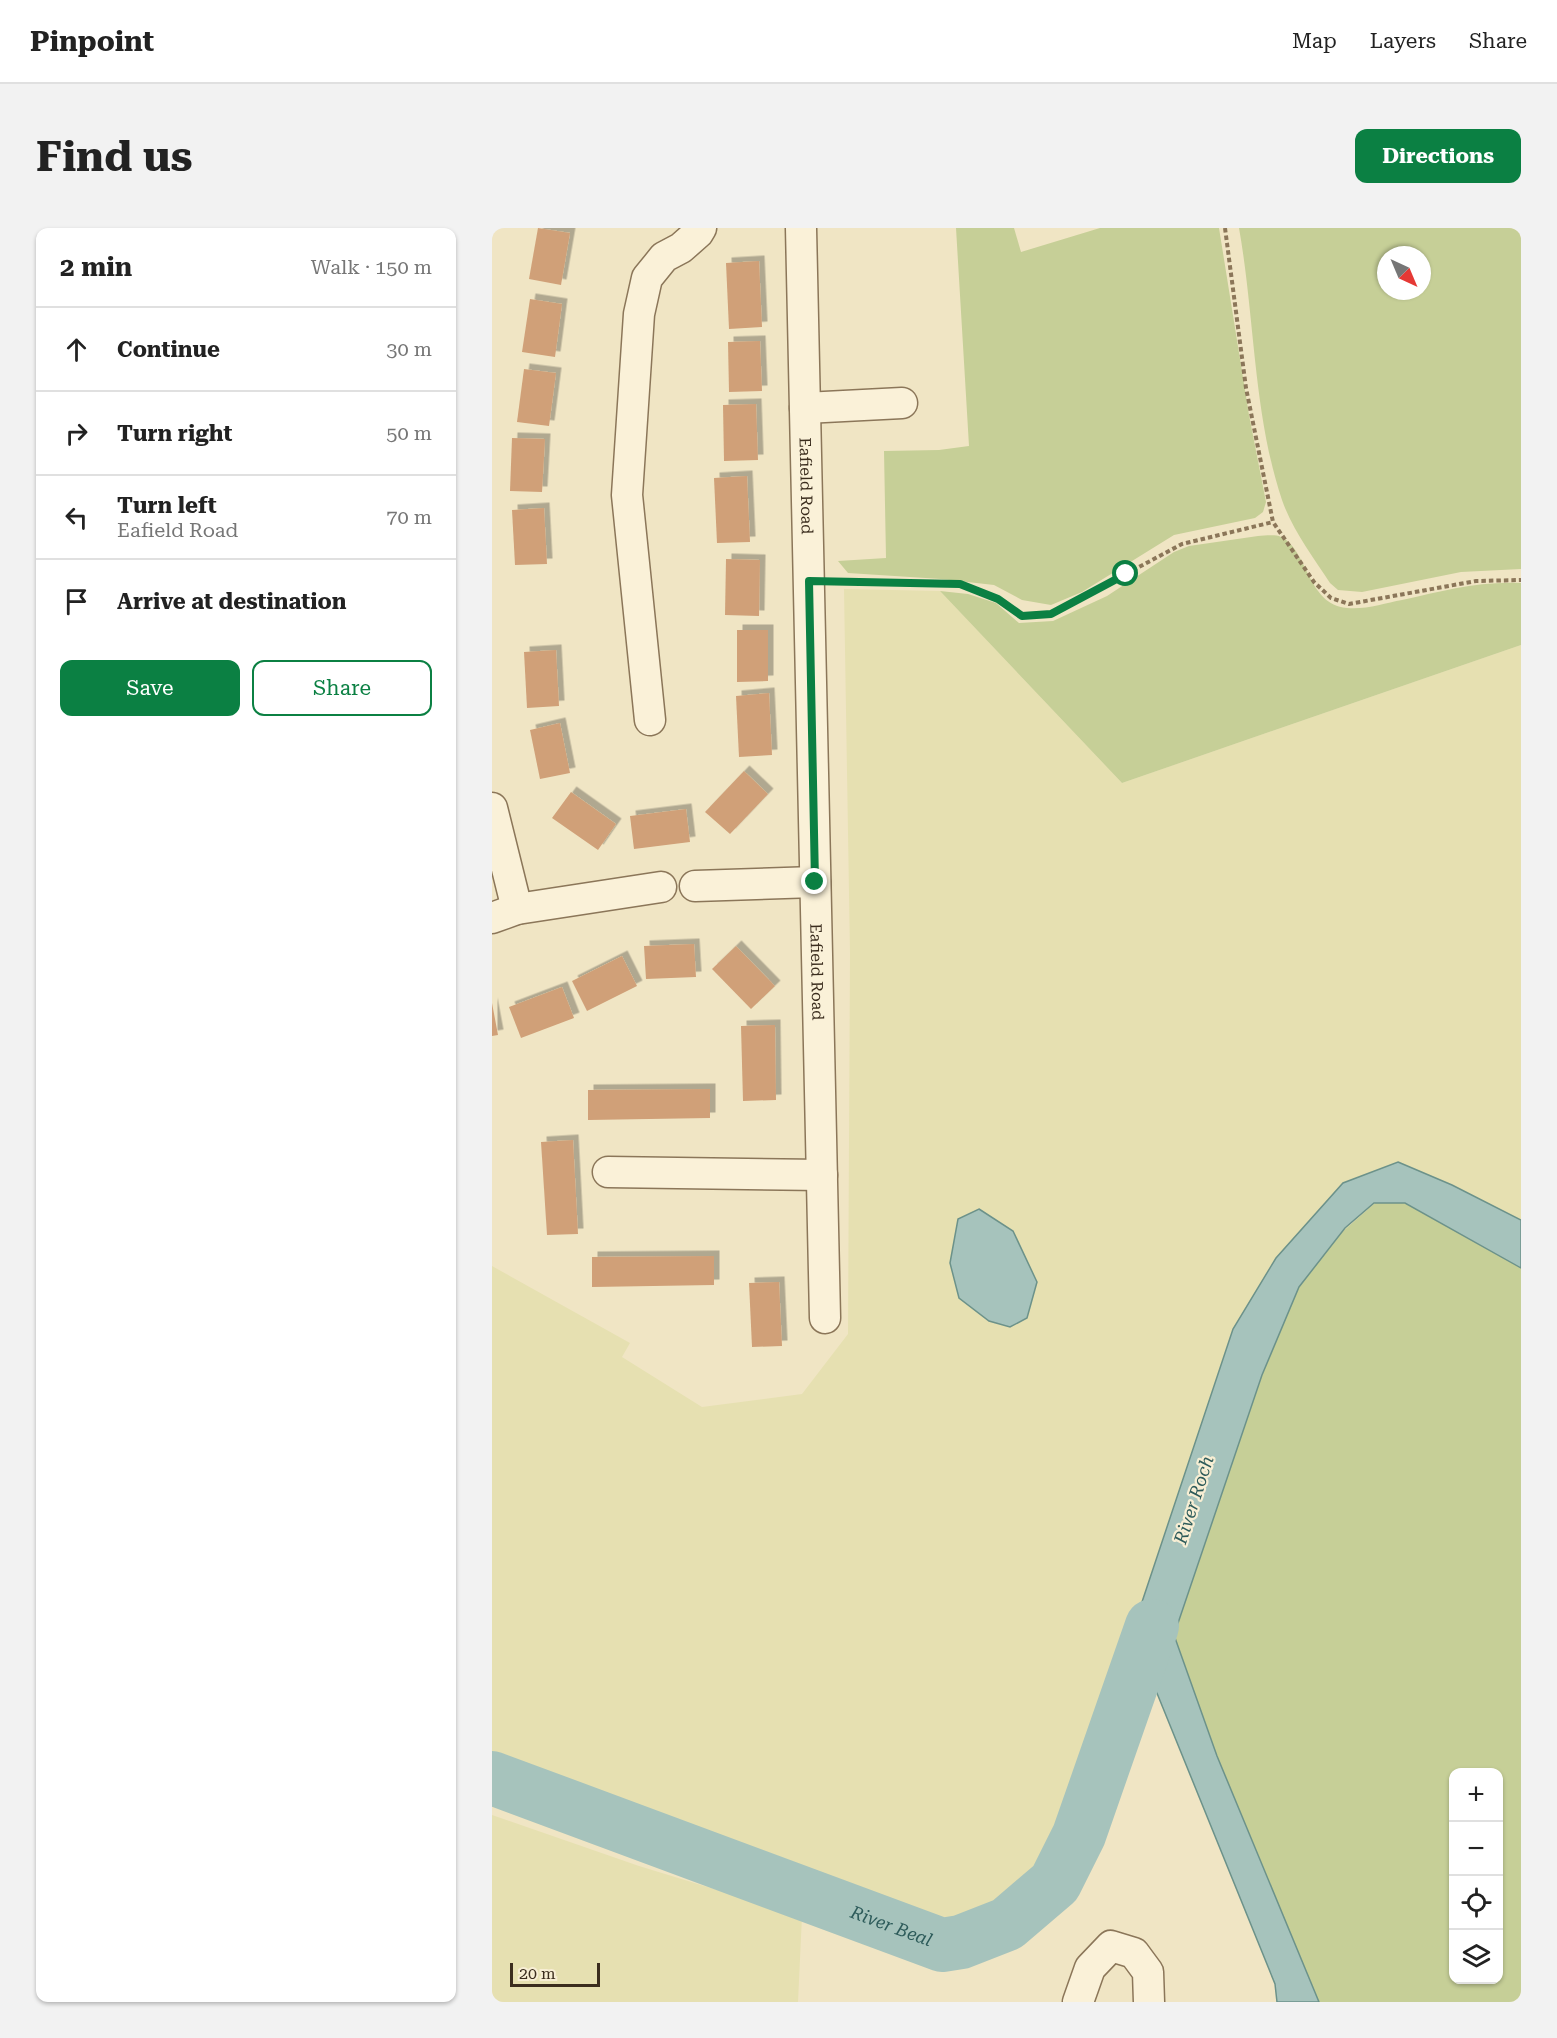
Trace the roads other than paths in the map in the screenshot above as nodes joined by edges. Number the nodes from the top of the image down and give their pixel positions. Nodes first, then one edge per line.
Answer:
1 (701, 228) edge
2 (801, 228) edge
3 (902, 403) dead end
4 (805, 408) junction
5 (650, 720) dead end
6 (492, 808) edge
7 (815, 882) junction
8 (695, 886) dead end
9 (661, 887) dead end
10 (504, 913) edge
11 (608, 1172) dead end
12 (822, 1175) junction
13 (825, 1318) dead end
14 (1078, 2002) edge
15 (1149, 2002) edge

1 - 5 street
2 - 4 street, Eafield Road
3 - 4 street
4 - 7 street, Eafield Road
6 - 10 street
7 - 8 street
7 - 12 street, Eafield Road
9 - 10 street
11 - 12 street
12 - 13 street, Eafield Road
14 - 15 street

